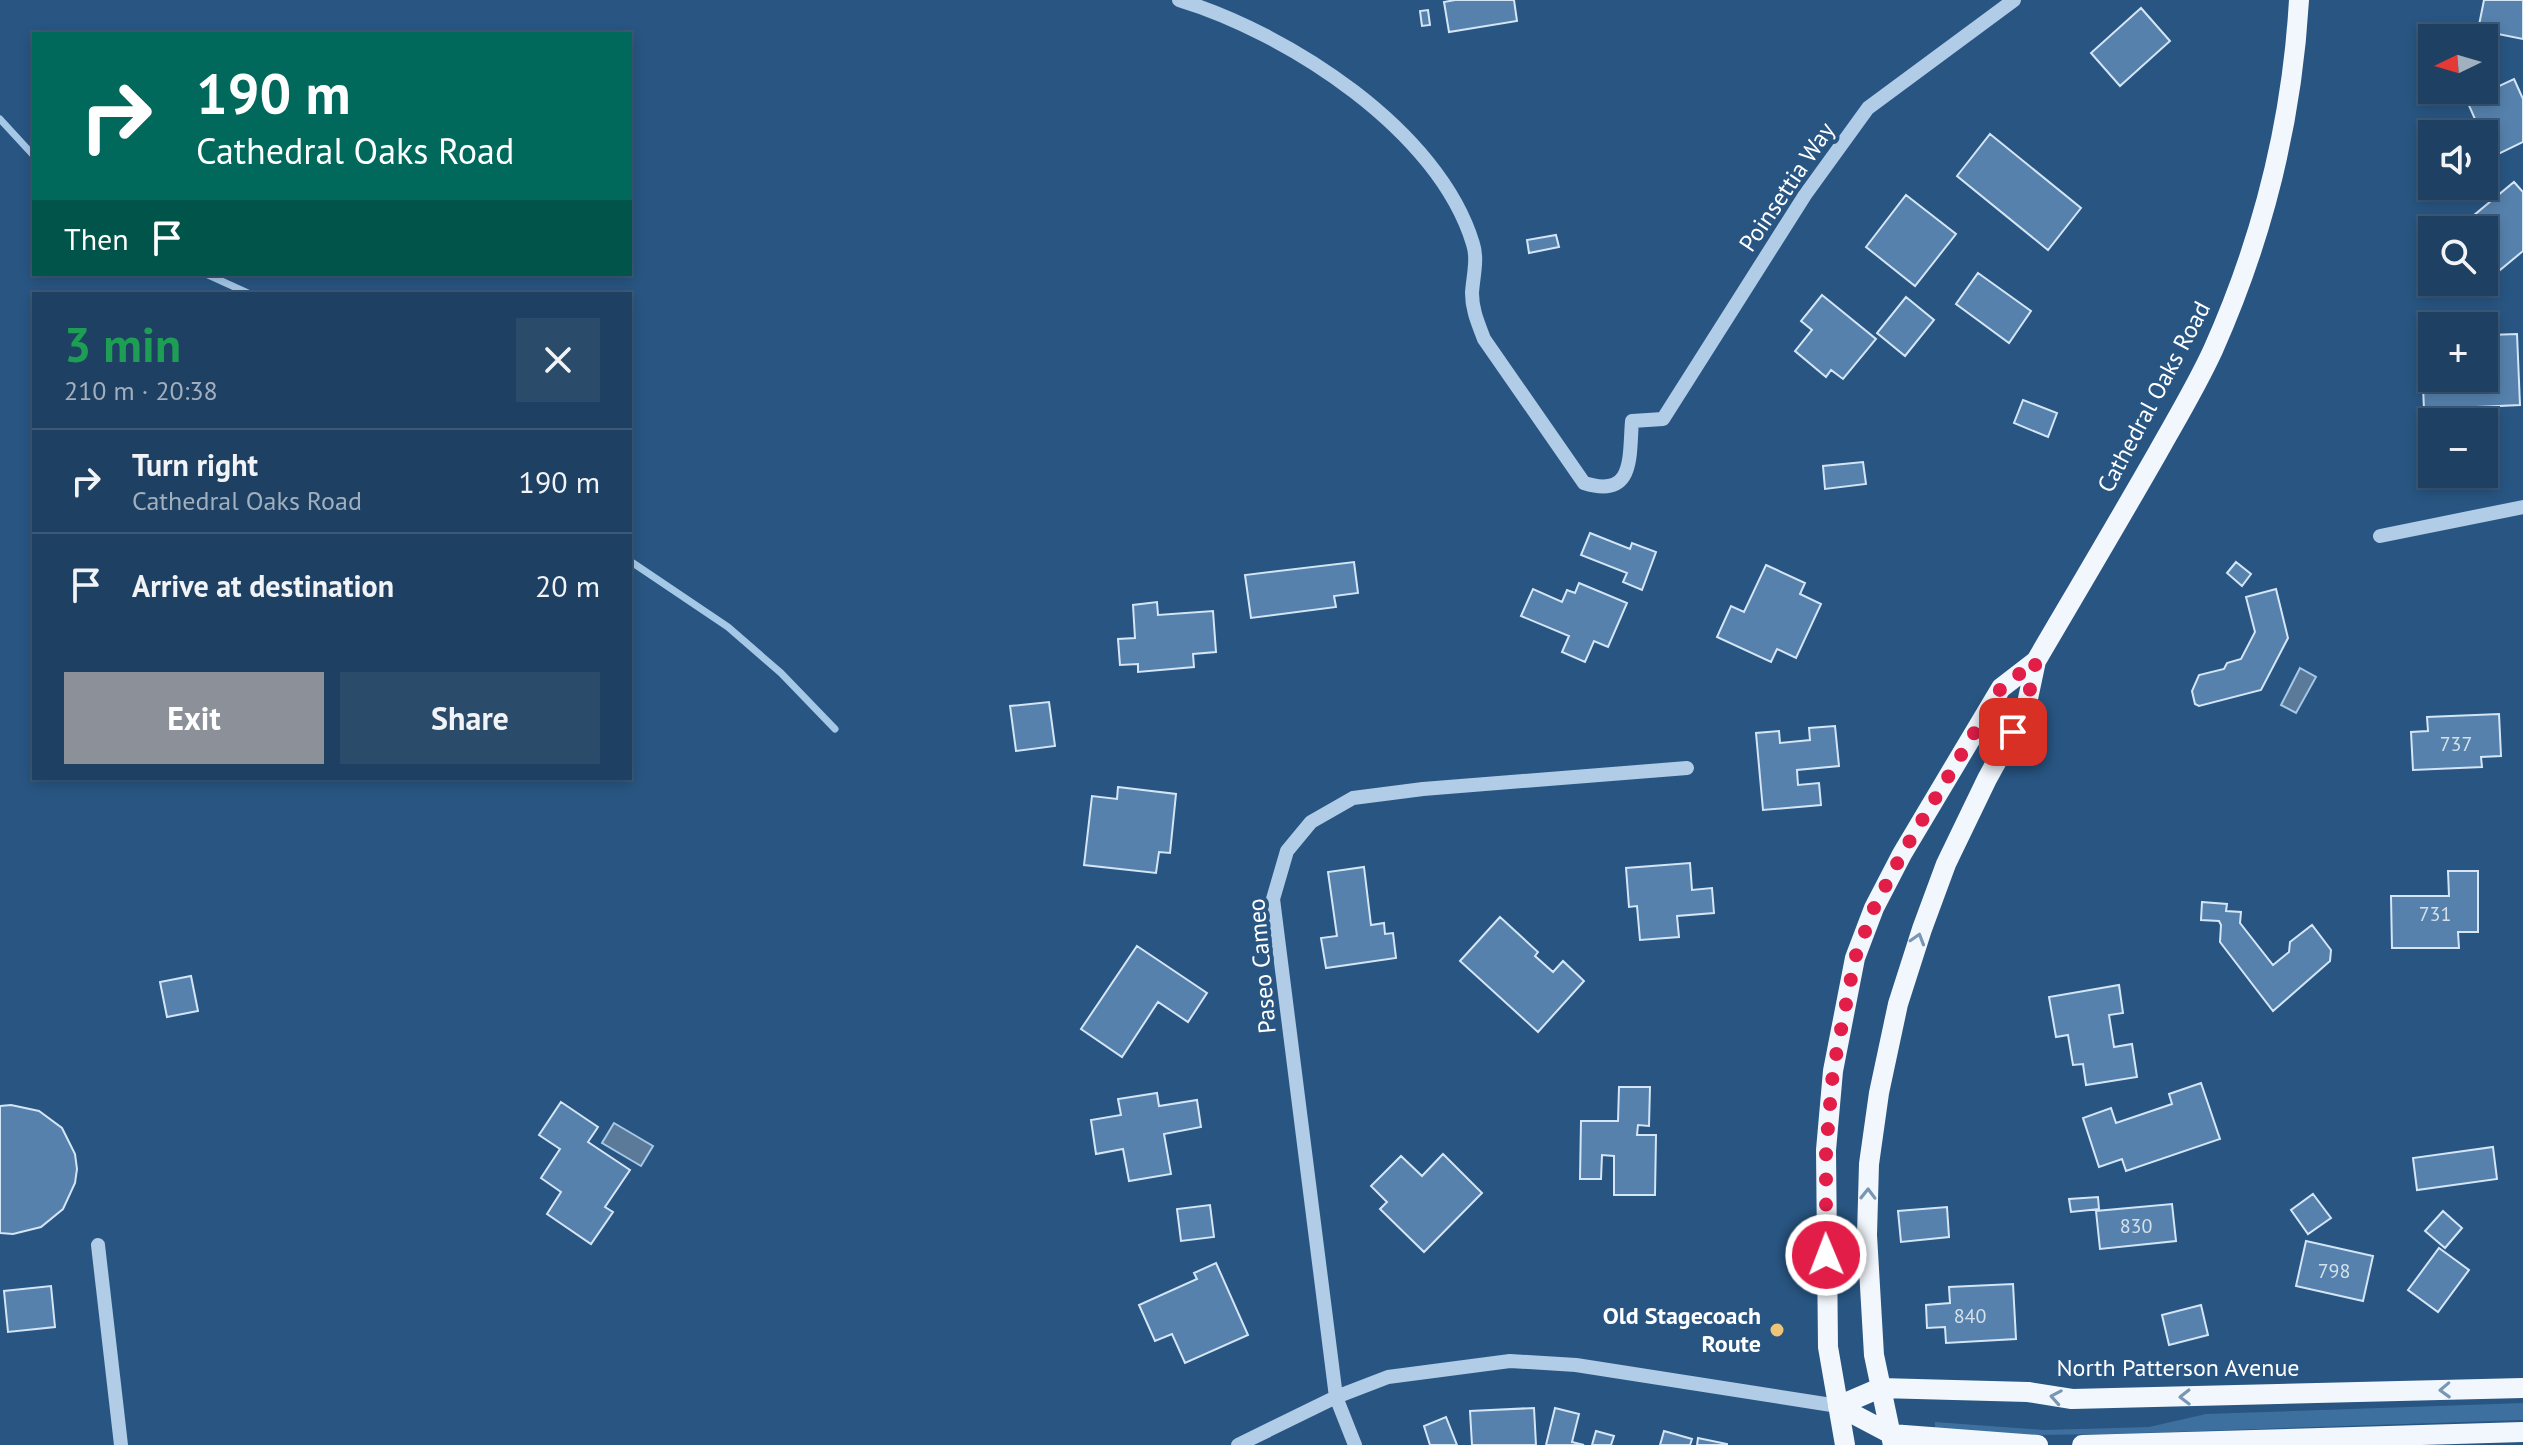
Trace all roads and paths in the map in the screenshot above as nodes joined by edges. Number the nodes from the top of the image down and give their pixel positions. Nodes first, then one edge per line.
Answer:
1 (1179, 0) edge
2 (2014, 0) edge
3 (2299, 0) edge
4 (2523, 507) edge
5 (2380, 536) dead end
6 (2036, 661) junction
7 (1687, 768) dead end
8 (98, 1245) dead end
9 (1880, 1388) junction
10 (2523, 1388) edge
11 (1336, 1397) junction
12 (1838, 1406) junction
13 (2523, 1432) edge
14 (1892, 1440) edge
15 (121, 1445) edge
16 (1238, 1445) edge
17 (1355, 1445) edge
18 (1845, 1445) edge
19 (2038, 1445) edge
20 (2082, 1445) edge

1 - 2 street, Poinsettia Way
3 - 6 main road, Cathedral Oaks Road
4 - 5 street
9 -> 6 main road, Cathedral Oaks Road
6 - 12 main road, Cathedral Oaks Road
7 - 11 street, Paseo Cameo
8 - 15 street
10 -> 9 main road, North Patterson Avenue
9 - 12 main road, North Patterson Avenue
9 - 14 main road, Cathedral Oaks Road
11 - 12 street
11 - 16 street
11 - 17 street, Paseo Cameo
12 - 14 main road
12 - 18 main road, Cathedral Oaks Road
13 - 20 main road
14 - 19 main road

